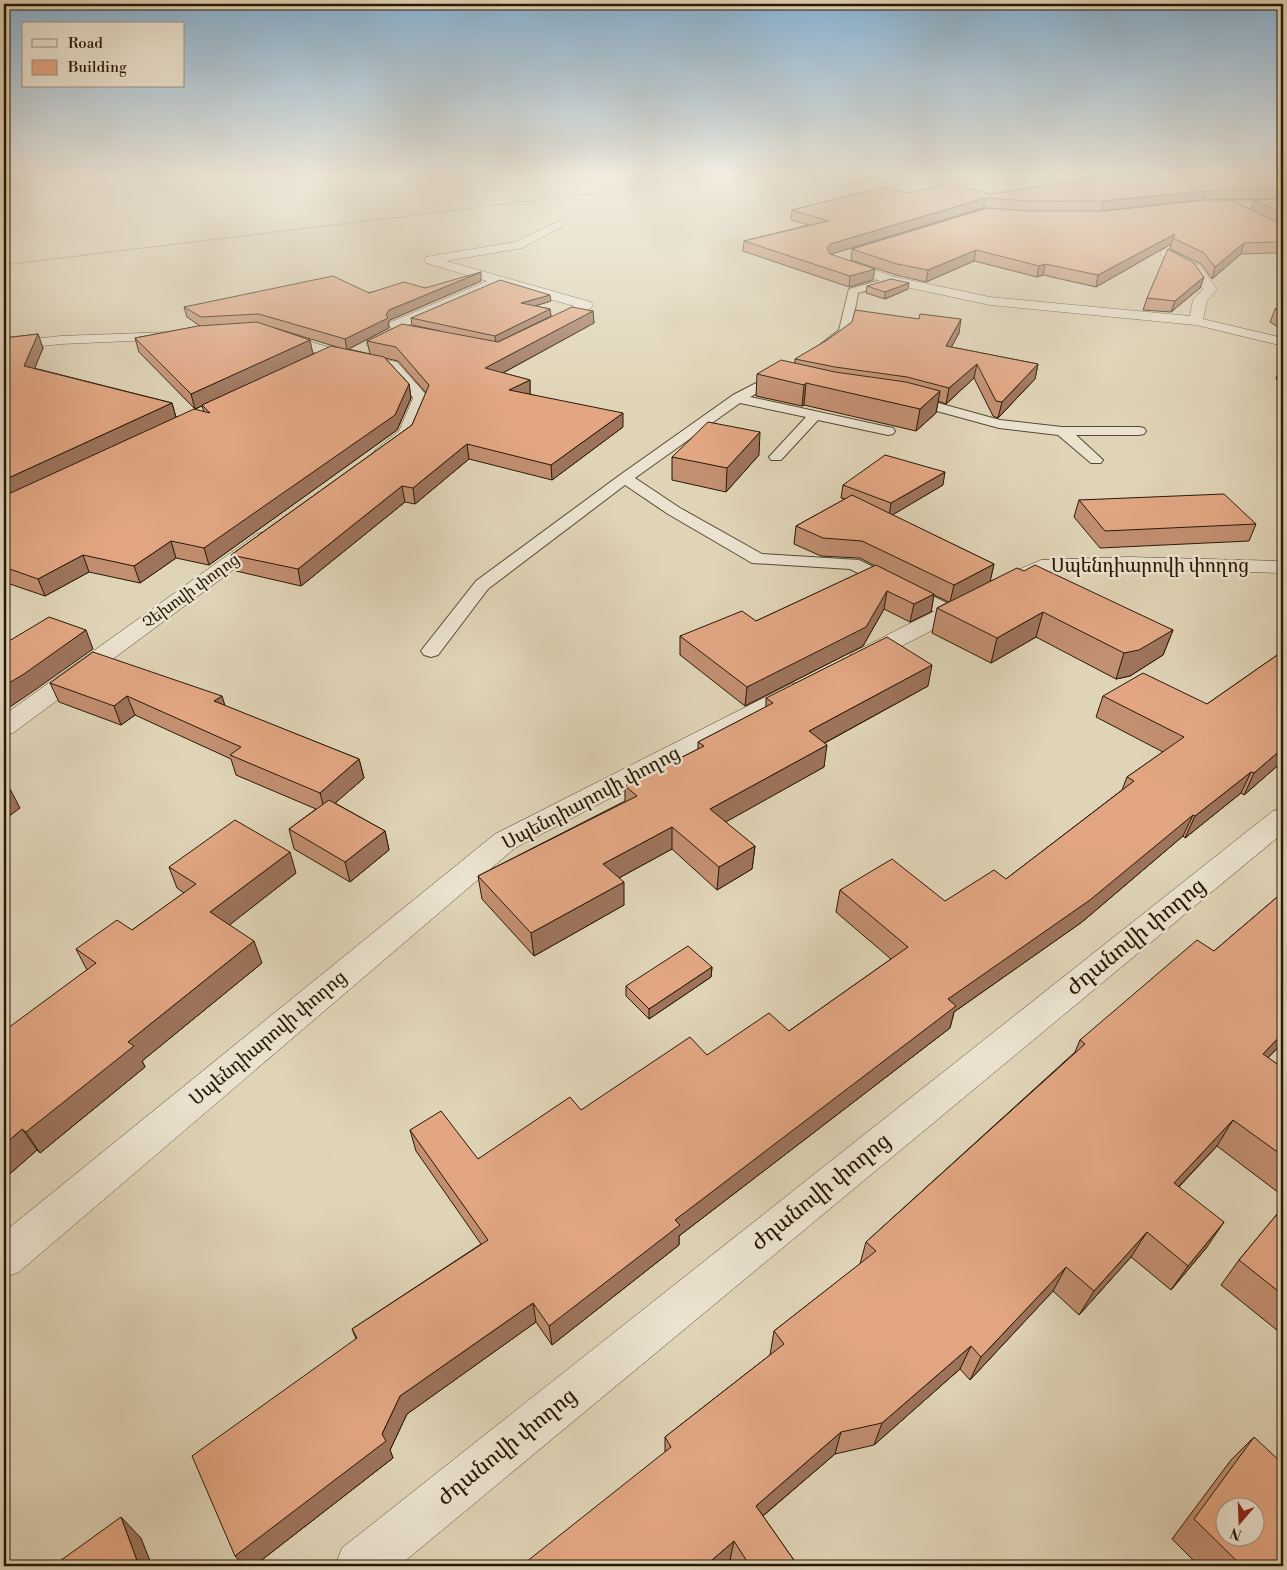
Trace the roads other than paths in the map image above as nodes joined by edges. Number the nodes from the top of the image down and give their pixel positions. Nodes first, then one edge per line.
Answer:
1 (493, 249) edge
2 (1166, 253) edge
3 (852, 254) edge
4 (892, 280) junction
5 (499, 281) junction
6 (1196, 321) junction
7 (261, 330) edge
8 (533, 332) edge
9 (185, 335) edge
10 (1283, 342) edge
11 (4, 346) edge
12 (814, 354) edge
13 (331, 357) junction
14 (794, 373) edge
15 (895, 397) edge
16 (738, 398) junction
17 (815, 415) junction
18 (888, 430) edge
19 (1062, 431) junction
20 (1139, 431) dead end
21 (776, 456) dead end
22 (1096, 460) dead end
23 (367, 463) edge
24 (625, 478) junction
25 (279, 528) edge
26 (1283, 567) edge
27 (950, 612) junction
28 (431, 651) dead end
29 (4, 727) edge
30 (1283, 818) edge
31 (4, 1258) edge
32 (360, 1566) edge

1 - 5 street
2 - 6 street
3 - 4 street
4 - 6 street
4 - 12 lane
5 - 8 street
5 - 13 street
6 - 10 street
7 - 13 street
9 - 11 street
13 - 23 street
14 - 16 lane
15 - 19 lane
16 - 17 lane
16 - 24 lane
17 - 18 lane
17 - 21 lane
19 - 20 lane
19 - 22 lane
24 - 27 lane
24 - 28 lane
25 - 29 street, Չեխովի փողոց
26 - 27 street, Սպենդիարովի փողոց
27 - 31 street, Սպենդիարովի փողոց
30 - 32 street, Ժդանովի փողոց

